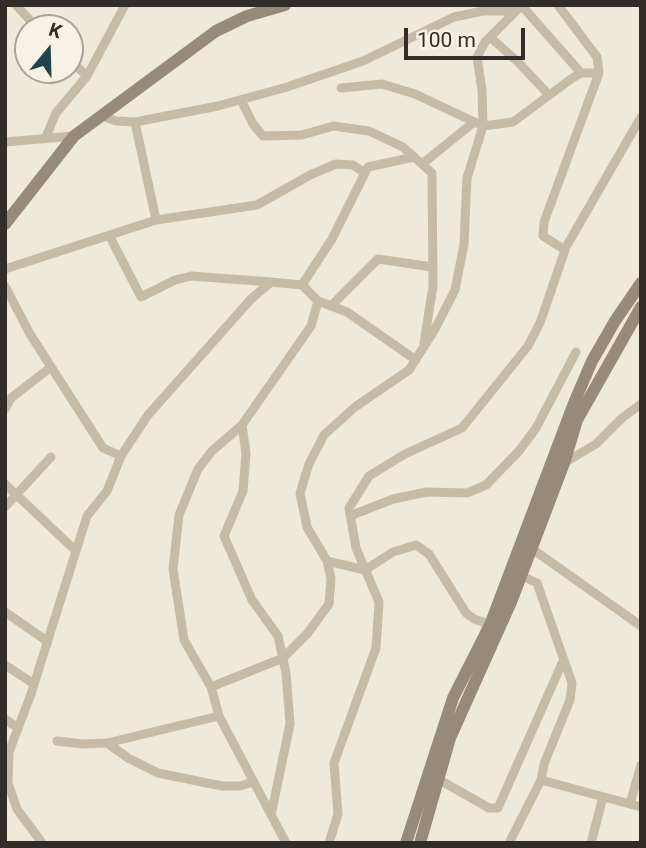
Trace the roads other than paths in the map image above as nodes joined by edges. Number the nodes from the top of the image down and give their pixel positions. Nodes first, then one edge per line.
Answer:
1 (125, 5) edge
2 (285, 5) edge
3 (558, 5) edge
4 (520, 7) edge
5 (490, 37) junction
6 (84, 73) edge
7 (581, 73) junction
8 (599, 73) junction
9 (87, 76) junction
10 (341, 88) dead end
11 (549, 95) junction
12 (241, 100) junction
13 (102, 116) junction
14 (641, 117) edge
15 (135, 122) junction
16 (479, 124) junction
17 (74, 136) junction
18 (46, 137) junction
19 (5, 142) edge
20 (414, 157) junction
21 (422, 164) junction
22 (365, 173) junction
23 (156, 220) junction
24 (5, 225) edge
25 (110, 237) junction
26 (565, 250) junction
27 (432, 267) junction
28 (5, 270) edge
29 (271, 282) junction
30 (641, 283) edge
31 (302, 285) junction
32 (5, 286) edge
33 (318, 301) junction
34 (331, 306) junction
35 (641, 307) edge
36 (423, 348) junction
37 (576, 352) dead end
38 (416, 360) junction
39 (51, 367) junction
40 (641, 404) edge
41 (5, 409) edge
42 (242, 425) junction
43 (121, 456) junction
44 (51, 457) dead end
45 (564, 463) junction
46 (5, 484) edge
47 (16, 493) junction
48 (5, 507) edge
49 (350, 516) junction
50 (527, 545) junction
51 (75, 550) junction
52 (327, 561) junction
53 (365, 570) junction
54 (516, 573) junction
55 (5, 612) edge
56 (495, 626) junction
57 (641, 626) edge
58 (47, 641) junction
59 (283, 658) junction
60 (563, 661) junction
61 (5, 665) edge
62 (34, 684) junction
63 (211, 687) junction
64 (219, 716) junction
65 (5, 719) edge
66 (18, 728) junction
67 (57, 741) dead end
68 (107, 743) junction
69 (7, 760) edge
70 (641, 765) edge
71 (438, 779) junction
72 (541, 780) junction
73 (253, 782) junction
74 (603, 797) junction
75 (630, 804) junction
76 (641, 807) edge
77 (271, 815) junction
78 (42, 843) edge
79 (286, 843) edge
80 (329, 843) edge
81 (406, 843) edge
82 (420, 843) edge
83 (509, 843) edge
84 (591, 843) edge

1 - 9 street
2 - 13 street
3 - 8 street
4 - 5 street
4 - 7 street
4 - 12 street
5 - 11 street
5 - 16 street
6 - 9 street
7 - 8 street
7 - 11 street
8 - 26 street
9 - 18 street
10 - 16 street
11 - 16 street
12 - 15 street
12 - 20 street
13 - 15 street
13 - 17 street
14 - 26 street
15 - 23 street
16 - 21 street
16 - 36 street
17 - 18 street
17 - 24 street
18 - 19 street
20 - 21 street
20 - 22 street
21 - 27 street
22 - 23 street
22 - 31 street
23 - 25 street
25 - 28 street
25 - 29 street
26 - 49 street
27 - 34 street
27 - 36 street
29 - 31 street
29 - 43 street
30 - 50 street
31 - 33 street
32 - 39 street
33 - 34 street
33 - 42 street
34 - 38 street
35 - 45 street
36 - 38 street
37 - 49 street
38 - 52 street
39 - 41 street
39 - 43 street
40 - 45 street
42 - 59 street
42 - 63 street
43 - 51 street
44 - 47 street
45 - 50 street
46 - 47 street
47 - 48 street
47 - 51 street
49 - 53 street
50 - 54 street
50 - 57 street
51 - 58 street
52 - 53 street
52 - 59 street
53 - 56 street
53 - 80 street
54 - 56 street
54 - 60 street
55 - 58 street
56 - 71 street
56 - 81 street
58 - 62 street
59 - 63 street
59 - 77 street
60 - 71 street
60 - 72 street
61 - 62 street
62 - 66 street
63 - 64 street
64 - 68 street
64 - 73 street
65 - 66 street
66 - 69 street
67 - 68 street
68 - 73 street
69 - 78 street
70 - 75 street
71 - 82 street
72 - 74 street
72 - 83 street
73 - 77 street
74 - 75 street
74 - 84 street
75 - 76 street
77 - 79 street

